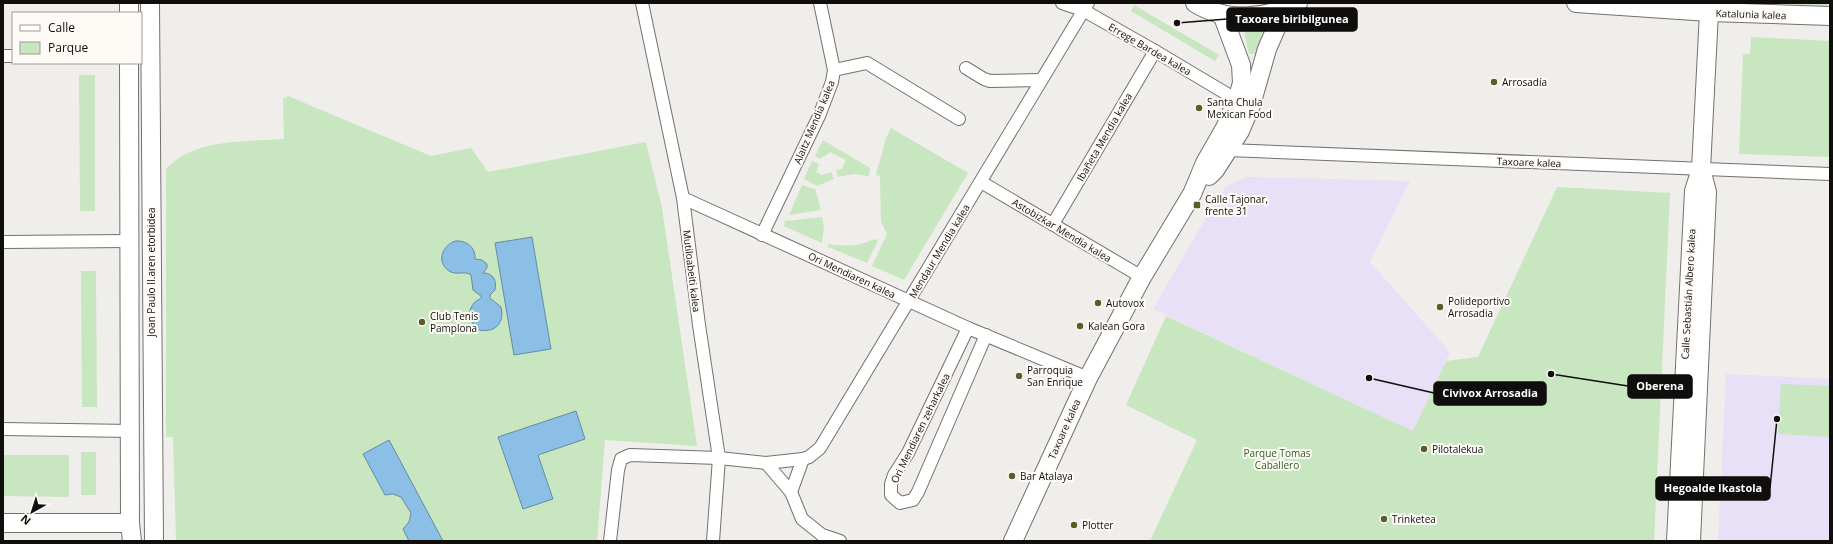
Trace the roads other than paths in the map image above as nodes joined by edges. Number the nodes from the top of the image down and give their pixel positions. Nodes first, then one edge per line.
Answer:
1 (150, 3) edge
2 (642, 3) edge
3 (820, 3) edge
4 (1062, 3) edge
5 (1195, 3) edge
6 (1576, 3) edge
7 (1085, 6) edge
8 (1291, 6) edge
9 (1709, 12) junction
10 (1222, 14) junction
11 (1830, 16) edge
12 (1155, 51) junction
13 (129, 64) edge
14 (966, 68) dead end
15 (834, 70) junction
16 (1041, 80) junction
17 (1237, 100) junction
18 (959, 119) dead end
19 (1228, 150) junction
20 (1701, 169) junction
21 (1830, 174) edge
22 (981, 182) junction
23 (1192, 194) junction
24 (683, 198) junction
25 (1053, 224) junction
26 (762, 235) junction
27 (130, 241) junction
28 (3, 242) edge
29 (1142, 277) junction
30 (908, 302) junction
31 (968, 328) junction
32 (986, 335) junction
33 (1088, 378) junction
34 (3, 429) edge
35 (131, 431) junction
36 (719, 458) junction
37 (803, 459) junction
38 (766, 463) junction
39 (791, 492) junction
40 (3, 523) edge
41 (130, 523) junction
42 (132, 541) edge
43 (154, 541) edge
44 (610, 541) edge
45 (713, 541) edge
46 (840, 541) edge
47 (1013, 541) edge
48 (1676, 541) edge
49 (1691, 541) edge

1 - 43 main road, Joan Paulo II.aren etorbidea
2 - 24 street, Mutiloabeiti kalea
3 - 15 street, Alaitz Mendia kalea
4 - 7 street, Errege Bardea kalea
5 - 10 main road
6 - 9 main road, Katalunia kalea
7 - 12 street, Errege Bardea kalea
7 - 16 street, Mendaur Mendia kalea
8 - 10 main road
8 - 19 main road, Taxoare kalea
9 - 11 main road, Katalunia kalea
9 - 20 main road, Calle Sebastián Albero kalea
10 - 17 main road, Taxoare kalea
12 - 17 street, Errege Bardea kalea
12 - 25 street, Ibañeta Mendia kalea
13 - 27 main road, Joan Paulo II.aren etorbidea
14 - 16 street
15 - 18 street
15 - 26 street, Alaitz Mendia kalea
16 - 22 street, Mendaur Mendia kalea
17 - 23 main road, Taxoare kalea
19 - 20 street, Taxoare kalea
19 - 23 main road, Taxoare kalea
20 - 21 street, Taxoare kalea
20 - 48 main road, Calle Sebastián Albero kalea
20 - 49 main road, Calle Sebastián Albero kalea
22 - 25 street, Astobizkar Mendia kalea
22 - 30 street, Mendaur Mendia kalea
23 - 29 main road, Taxoare kalea
24 - 26 street, Ori Mendiaren kalea
24 - 36 street, Mutiloabeiti kalea
25 - 29 street, Astobizkar Mendia kalea
26 - 30 street, Ori Mendiaren kalea
27 - 28 street
27 - 35 main road, Joan Paulo II.aren etorbidea
29 - 33 main road, Taxoare kalea
30 - 31 street, Ori Mendiaren kalea
30 - 37 street, Mendaur Mendia kalea
31 - 32 street, Ori Mendiaren kalea
31 - 32 street, Ori Mendiaren zeharkalea
32 - 33 street, Ori Mendiaren kalea
33 - 47 main road, Taxoare kalea
34 - 35 street
35 - 41 main road, Joan Paulo II.aren etorbidea
36 - 38 street, Mendaur Mendia kalea
36 - 44 street, Mendaur Mendia kalea
36 - 45 street, Mutiloabeiti kalea
37 - 38 street, Mendaur Mendia kalea
37 - 39 street
38 - 39 street
39 - 46 street
40 - 41 main road
41 - 42 main road, Joan Paulo II.aren etorbidea

